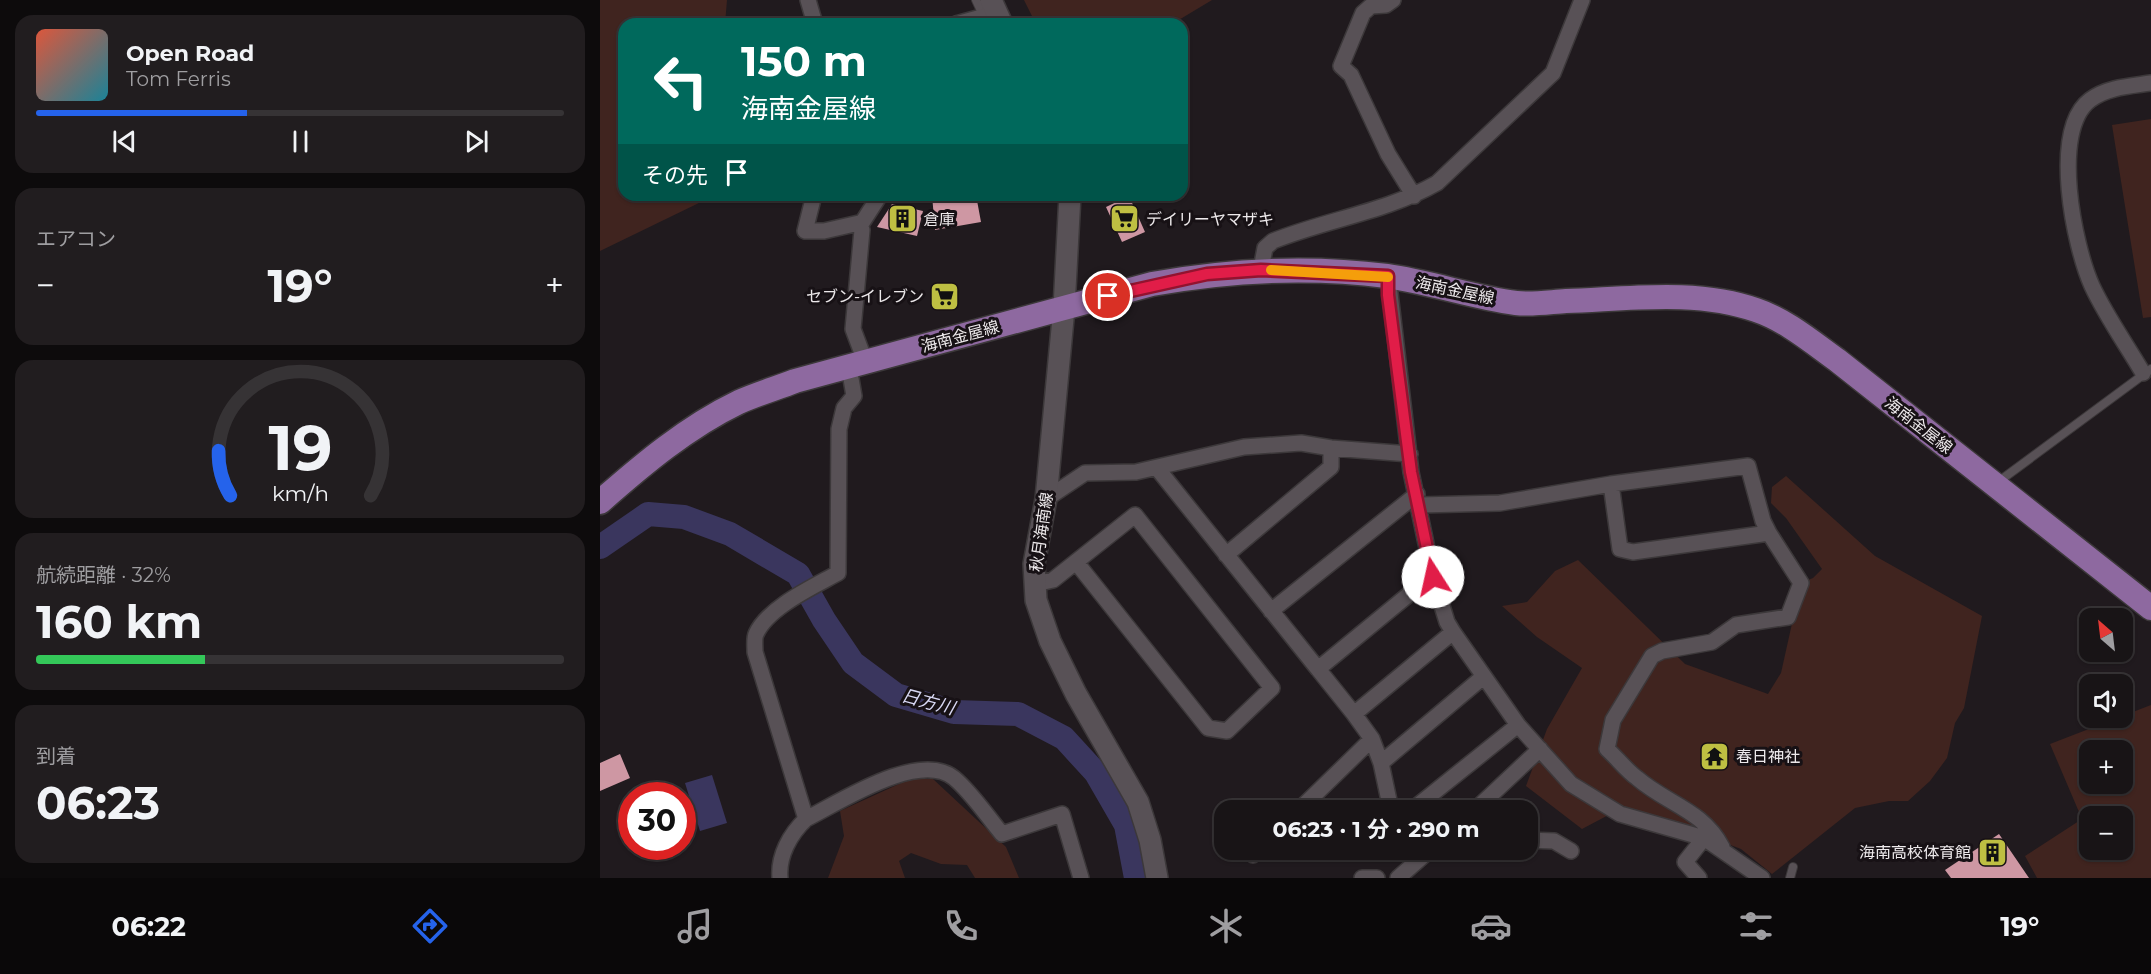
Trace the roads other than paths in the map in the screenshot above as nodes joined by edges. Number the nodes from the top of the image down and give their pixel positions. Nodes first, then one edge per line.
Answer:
1 (808, 0) edge
2 (976, 0) edge
3 (1393, 0) edge
4 (1582, 0) edge
5 (993, 13) edge
6 (813, 18) edge
7 (976, 18) edge
8 (2151, 83) edge
9 (1414, 196) junction
10 (813, 201) edge
11 (876, 201) edge
12 (1070, 201) edge
13 (860, 226) junction
14 (1261, 270) junction
15 (1388, 276) junction
16 (1064, 308) junction
17 (857, 364) junction
18 (2147, 371) edge
19 (1331, 448) junction
20 (1410, 454) junction
21 (1156, 468) junction
22 (1611, 483) junction
23 (1994, 484) junction
24 (1046, 499) junction
25 (1418, 500) junction
26 (600, 502) edge
27 (1769, 533) junction
28 (1226, 555) junction
29 (1076, 562) junction
30 (1433, 577) junction
31 (1035, 584) junction
32 (2151, 608) edge
33 (1271, 611) junction
34 (1453, 632) junction
35 (1317, 669) junction
36 (1483, 677) junction
37 (1354, 714) junction
38 (1518, 725) junction
39 (1372, 740) junction
40 (1540, 749) junction
41 (1381, 763) junction
42 (1309, 800) edge
43 (1389, 800) edge
44 (1424, 800) edge
45 (1486, 800) edge
46 (806, 819) junction
47 (1704, 838) junction
48 (1538, 840) edge
49 (1722, 848) junction
50 (1571, 851) dead end
51 (1418, 860) edge
52 (1793, 867) dead end
53 (780, 878) edge
54 (1081, 878) edge
55 (1157, 878) edge
56 (1362, 878) edge
57 (1377, 878) edge
58 (1398, 878) edge
59 (1699, 878) edge
60 (1762, 878) edge
61 (1790, 878) edge

1 - 6 street
2 - 5 lane
3 - 9 street
4 - 9 street
5 - 7 street
8 - 18 street
9 - 14 street
10 - 13 street
11 - 13 street
12 - 16 main road, 秋月海南線
13 - 17 street
14 - 15 main road, 海南金屋線
14 - 16 main road, 海南金屋線
15 - 20 street
15 - 23 main road, 海南金屋線
16 - 17 main road, 海南金屋線
16 - 24 main road, 秋月海南線
17 - 26 main road, 海南金屋線
17 - 46 street
18 - 23 lane
19 - 20 street
19 - 21 street
19 - 28 street
20 - 25 street
21 - 24 street
21 - 28 street
22 - 25 street
22 - 27 street
22 - 27 street
23 - 32 main road, 海南金屋線
24 - 31 main road, 秋月海南線
25 - 30 street
25 - 33 street
27 - 49 street
28 - 33 street
29 - 29 street
29 - 31 street
30 - 34 street
30 - 35 street
31 - 55 main road, 秋月海南線
33 - 35 street
34 - 36 street
34 - 37 street
35 - 37 street
36 - 38 street
36 - 41 street
37 - 39 street
38 - 40 street
38 - 44 street
39 - 41 street
39 - 42 street
40 - 45 street
40 - 47 street
41 - 43 street
46 - 53 street
46 - 54 street
47 - 49 street
47 - 59 street
48 - 50 street
49 - 60 street
51 - 58 street
52 - 61 lane
56 - 57 street

